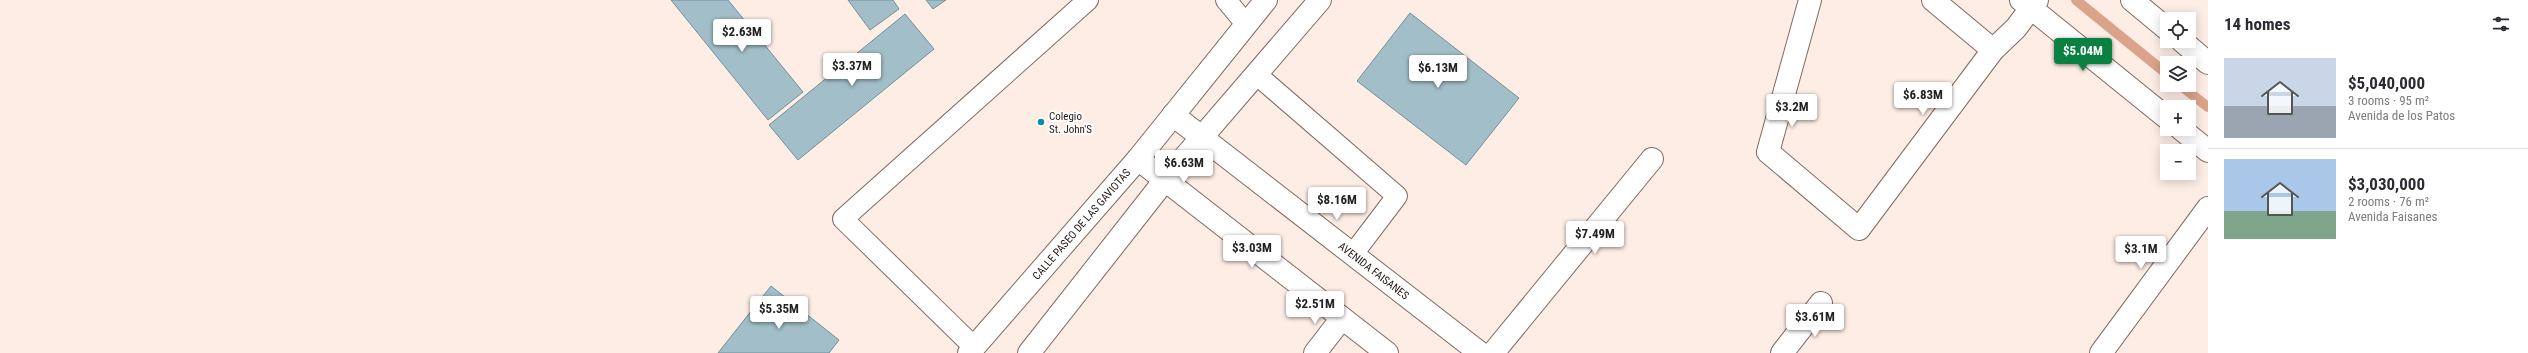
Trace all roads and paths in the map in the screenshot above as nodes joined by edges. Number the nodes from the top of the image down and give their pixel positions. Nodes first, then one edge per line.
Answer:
1 (1088, 0) edge
2 (1226, 0) edge
3 (1266, 0) edge
4 (1320, 0) edge
5 (1810, 0) edge
6 (1933, 0) edge
7 (2132, 0) edge
8 (2030, 3) edge
9 (2160, 23) edge
10 (1246, 24) junction
11 (2190, 48) edge
12 (1993, 50) junction
13 (2208, 63) edge
14 (1256, 74) junction
15 (2160, 112) edge
16 (1173, 115) junction
17 (1201, 136) junction
18 (2190, 136) edge
19 (2208, 150) edge
20 (1138, 159) junction
21 (1652, 159) dead end
22 (1165, 180) junction
23 (2208, 208) edge
24 (1353, 254) junction
25 (1820, 303) dead end
26 (1342, 318) junction
27 (972, 350) edge
28 (1029, 353) edge
29 (1315, 353) edge
30 (1387, 353) edge
31 (1480, 353) edge
32 (1493, 353) edge
33 (1782, 353) edge
34 (2101, 353) edge

1 - 27 lane
2 - 10 lane
3 - 10 street, CALLE PASEO DE LAS GAVIOTAS
4 - 14 street
5 - 12 street
6 - 12 street
7 - 9 street
8 - 12 street
8 - 15 street
10 - 16 street, CALLE PASEO DE LAS GAVIOTAS
11 - 13 street
14 - 17 street
14 - 24 lane
16 - 17 street, AVENIDA FAISANES
16 - 20 street, CALLE PASEO DE LAS GAVIOTAS
17 - 22 street
17 - 24 street, AVENIDA FAISANES
18 - 19 street
20 - 22 street
20 - 27 street, CALLE PASEO DE LAS GAVIOTAS
21 - 32 street
22 - 26 street
22 - 28 street
23 - 34 street
24 - 31 street, AVENIDA FAISANES
25 - 33 street
26 - 29 street
26 - 30 street

